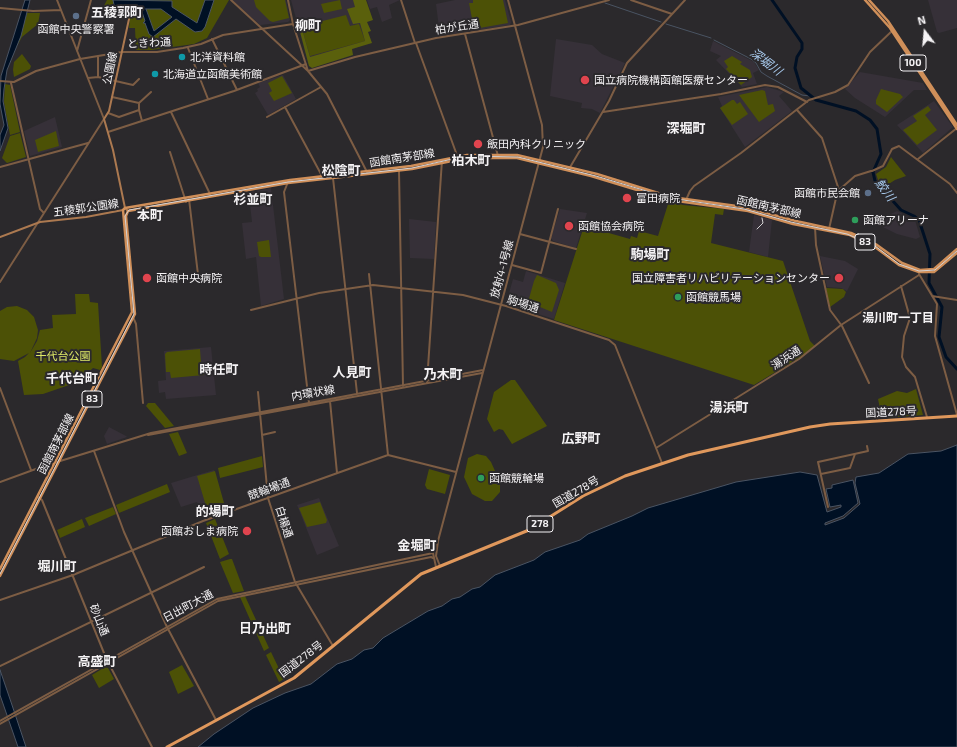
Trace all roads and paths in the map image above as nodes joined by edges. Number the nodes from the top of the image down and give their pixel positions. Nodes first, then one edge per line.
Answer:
1 (57, 0) edge
2 (90, 0) edge
3 (231, 0) edge
4 (288, 0) edge
5 (401, 0) edge
6 (508, 0) edge
7 (609, 0) edge
8 (631, 0) edge
9 (684, 0) edge
10 (865, 0) edge
11 (869, 0) edge
12 (0, 8) edge
13 (61, 10) junction
14 (672, 14) junction
15 (129, 19) dead end
16 (293, 24) junction
17 (515, 26) junction
18 (263, 29) junction
19 (893, 30) junction
20 (465, 34) junction
21 (212, 39) junction
22 (416, 43) junction
23 (188, 47) junction
24 (77, 51) junction
25 (122, 52) junction
26 (98, 56) junction
27 (80, 59) junction
28 (306, 64) junction
29 (303, 65) junction
30 (308, 71) junction
31 (88, 78) junction
32 (98, 78) junction
33 (139, 79) dead end
34 (0, 81) edge
35 (116, 81) junction
36 (11, 82) junction
37 (321, 86) junction
38 (237, 90) junction
39 (150, 92) dead end
40 (112, 98) junction
41 (208, 99) junction
42 (807, 102) junction
43 (139, 103) junction
44 (285, 107) junction
45 (139, 110) junction
46 (797, 110) junction
47 (171, 112) junction
48 (603, 112) junction
49 (108, 113) junction
50 (267, 117) dead end
51 (104, 119) junction
52 (142, 121) junction
53 (957, 128) edge
54 (108, 132) junction
55 (88, 143) junction
56 (170, 152) dead end
57 (498, 156) junction
58 (458, 158) junction
59 (29, 159) junction
60 (918, 159) junction
61 (442, 161) junction
62 (540, 161) junction
63 (0, 167) edge
64 (569, 168) junction
65 (399, 169) junction
66 (368, 173) junction
67 (332, 177) junction
68 (323, 178) junction
69 (288, 182) junction
70 (839, 190) junction
71 (957, 193) edge
72 (210, 196) junction
73 (187, 200) junction
74 (686, 202) junction
75 (124, 209) junction
76 (558, 209) dead end
77 (128, 211) junction
78 (44, 213) junction
79 (40, 222) junction
80 (816, 227) junction
81 (829, 230) junction
82 (520, 234) junction
83 (0, 237) edge
84 (549, 242) junction
85 (576, 249) dead end
86 (957, 249) edge
87 (957, 253) edge
88 (512, 265) junction
89 (931, 271) junction
90 (920, 272) junction
91 (369, 274) dead end
92 (0, 282) edge
93 (199, 283) dead end
94 (369, 286) junction
95 (901, 286) junction
96 (402, 288) junction
97 (345, 289) junction
98 (433, 291) junction
99 (933, 296) junction
100 (296, 298) junction
101 (957, 300) edge
102 (501, 305) junction
103 (251, 310) dead end
104 (132, 314) junction
105 (134, 317) junction
106 (841, 325) junction
107 (483, 372) junction
108 (427, 382) junction
109 (869, 383) dead end
110 (403, 386) junction
111 (0, 388) edge
112 (382, 390) junction
113 (258, 392) dead end
114 (357, 393) junction
115 (330, 399) junction
116 (143, 403) dead end
117 (309, 403) junction
118 (260, 413) junction
119 (957, 416) edge
120 (927, 419) junction
121 (275, 432) dead end
122 (262, 435) junction
123 (867, 446) dead end
124 (656, 448) junction
125 (94, 451) junction
126 (855, 454) junction
127 (388, 455) junction
128 (60, 462) junction
129 (662, 463) junction
130 (56, 464) junction
131 (32, 470) junction
132 (456, 472) junction
133 (337, 473) junction
134 (821, 474) junction
135 (0, 482) edge
136 (40, 497) junction
137 (268, 498) junction
138 (828, 507) dead end
139 (438, 541) junction
140 (132, 550) junction
141 (433, 553) junction
142 (433, 558) junction
143 (440, 566) junction
144 (204, 567) dead end
145 (436, 568) junction
146 (0, 570) edge
147 (73, 575) junction
148 (0, 576) edge
149 (296, 583) junction
150 (151, 592) junction
151 (0, 600) edge
152 (92, 621) junction
153 (167, 628) junction
154 (333, 646) junction
155 (108, 661) junction
156 (0, 666) edge
157 (8, 718) junction
158 (0, 720) edge
159 (216, 720) junction
160 (0, 724) edge
161 (152, 747) edge
162 (167, 747) edge

1 - 13 street
2 - 24 street
3 - 18 street
4 - 16 street
5 - 22 street
6 - 17 street, 放射4-1号線
7 - 17 street, 柏が丘通
8 - 14 street
9 - 14 street
10 - 19 main road, 100
11 - 19 main road, 100
12 - 13 street
13 - 24 street
14 - 48 street
15 - 25 main road, 公園線
16 - 18 street, ときわ通
16 - 28 street
17 - 20 street, 柏が丘通
17 - 62 street, 放射4-1号線
18 - 21 street, ときわ通
18 - 29 street
19 - 42 street
19 - 53 main road, 100
20 - 22 street, 柏が丘通
20 - 57 street
21 - 23 street, ときわ通
21 - 38 street
22 - 30 street, 柏が丘通
22 - 58 street
23 - 25 street, ときわ通
23 - 41 street
24 - 27 street
25 - 26 street, ときわ通
25 - 35 main road, 公園線
26 - 27 street, ときわ通
26 - 32 street
27 - 31 street
27 - 36 street, ときわ通
28 - 29 street
28 - 30 street
29 - 30 street
29 - 38 street
30 - 37 street
31 - 32 street
31 - 51 street
32 - 35 street
33 - 35 street
34 - 36 street, ときわ通
35 - 40 main road, 公園線
36 - 59 street
37 - 44 street
37 - 66 street
38 - 41 street
39 - 43 street
40 - 43 street
40 - 49 main road, 公園線
41 - 47 street
42 - 46 street
42 - 48 street
43 - 45 street
44 - 50 street
44 - 68 street
45 - 49 street
45 - 52 street
46 - 70 street
46 - 74 street
47 - 52 street
47 - 72 street
48 - 64 street
49 - 51 main road, 公園線
51 - 54 main road, 五稜郭公園線
51 - 55 street
52 - 54 street
53 - 60 street
54 - 75 main road, 五稜郭公園線
55 - 59 street
55 - 78 street
56 - 73 street
57 - 58 main road, 函館南茅部線 / 83
57 - 62 main road, 函館南茅部線 / 83
58 - 61 main road, 函館南茅部線 / 83
59 - 63 street
59 - 78 street
60 - 70 street
60 - 71 street
61 - 65 main road, 函館南茅部線 / 83
61 - 98 street
62 - 64 main road, 函館南茅部線 / 83
62 - 82 street, 放射4-1号線
64 - 74 main road, 函館南茅部線 / 83
65 - 66 main road, 函館南茅部線 / 83
65 - 96 street
66 - 67 main road, 函館南茅部線 / 83
67 - 68 main road, 函館南茅部線 / 83
67 - 97 street
68 - 69 main road, 函館南茅部線 / 83
69 - 72 main road, 函館南茅部線 / 83
69 - 100 street
70 - 81 street
72 - 73 main road, 函館南茅部線 / 83
73 - 75 main road, 函館南茅部線 / 83
73 - 77 main road, 函館南茅部線 / 83
73 - 93 street
74 - 80 main road, 函館南茅部線 / 83
75 - 77 main road, 五稜郭公園線
75 - 79 main road, 五稜郭公園線
75 - 104 main road
76 - 84 street
77 - 105 main road, 83
78 - 79 street
79 - 83 main road, 五稜郭公園線
79 - 92 street
80 - 81 main road, 函館南茅部線 / 83
80 - 106 street
81 - 90 main road, 函館南茅部線 / 83
82 - 84 street
82 - 88 street, 放射4-1号線
84 - 85 street
84 - 88 street
86 - 89 main road
87 - 89 main road
88 - 102 street, 放射4-1号線
89 - 90 main road, 函館南茅部線 / 83
90 - 95 street, 湯浜通
90 - 99 street
91 - 94 street
94 - 96 street, 駒場通
94 - 97 street, 駒場通
94 - 112 street
95 - 106 street, 湯浜通
95 - 120 street
96 - 98 street, 駒場通
96 - 110 street
97 - 100 street, 駒場通
97 - 114 street
98 - 102 street, 駒場通
98 - 108 street
99 - 101 street
99 - 119 street
100 - 103 street, 駒場通
100 - 117 street
102 - 107 street, 放射4-1号線
102 - 124 street, 駒場通
104 - 105 street
104 - 130 main road, 函館南茅部線 / 83
105 - 116 street
105 - 128 main road, 83
106 - 109 street
106 - 124 street, 湯浜通
107 - 108 street, 内環状線
107 - 132 street, 放射4-1号線
108 - 110 street, 内環状線
110 - 112 street, 内環状線
111 - 131 street
112 - 114 street, 内環状線
112 - 115 street, 内環状線
112 - 127 street
113 - 118 street, 白楊通
114 - 115 street, 内環状線
115 - 117 street, 内環状線
115 - 133 street
117 - 118 street, 内環状線
118 - 122 street, 白楊通
118 - 125 street, 内環状線
119 - 120 highway, 国道278号 / 278
120 - 129 highway, 国道278号 / 278
121 - 122 street
122 - 137 street, 白楊通
123 - 126 street
124 - 129 street, 駒場通
125 - 128 street, 内環状線
125 - 140 street
126 - 134 street
126 - 134 street
127 - 132 street
127 - 133 street, 競輪場通
128 - 130 street, 内環状線
128 - 136 main road, 83
129 - 143 highway, 国道278号 / 278
130 - 131 street, 内環状線
130 - 136 main road, 函館南茅部線 / 83
131 - 135 street, 内環状線
132 - 139 street, 放射4-1号線
133 - 137 street, 競輪場通
134 - 138 street
136 - 146 main road, 函館南茅部線 / 83
136 - 147 street, 砂山通
136 - 148 main road, 83
137 - 140 street, 競輪場通
137 - 149 street, 白楊通
139 - 141 street, 放射4-1号線
139 - 143 street, 放射4-1号線
140 - 147 street, 競輪場通
140 - 150 street
141 - 142 street, 放射4-1号線
141 - 149 street, 日出町大通
142 - 145 street, 放射4-1号線
142 - 149 street, 日出町大通
143 - 145 highway, 国道278号 / 278
144 - 150 street
145 - 154 highway, 国道278号 / 278
147 - 151 street, 競輪場通
147 - 152 street, 砂山通
149 - 153 street, 日出町大通
149 - 154 street, 白楊通
150 - 152 street
150 - 153 street
152 - 155 street, 砂山通
152 - 156 street
153 - 155 street, 日出町大通
153 - 159 street
154 - 159 highway, 国道278号 / 278
155 - 157 street, 日出町大通
155 - 161 street, 砂山通
157 - 158 street
157 - 160 street
159 - 162 highway, 国道278号 / 278

